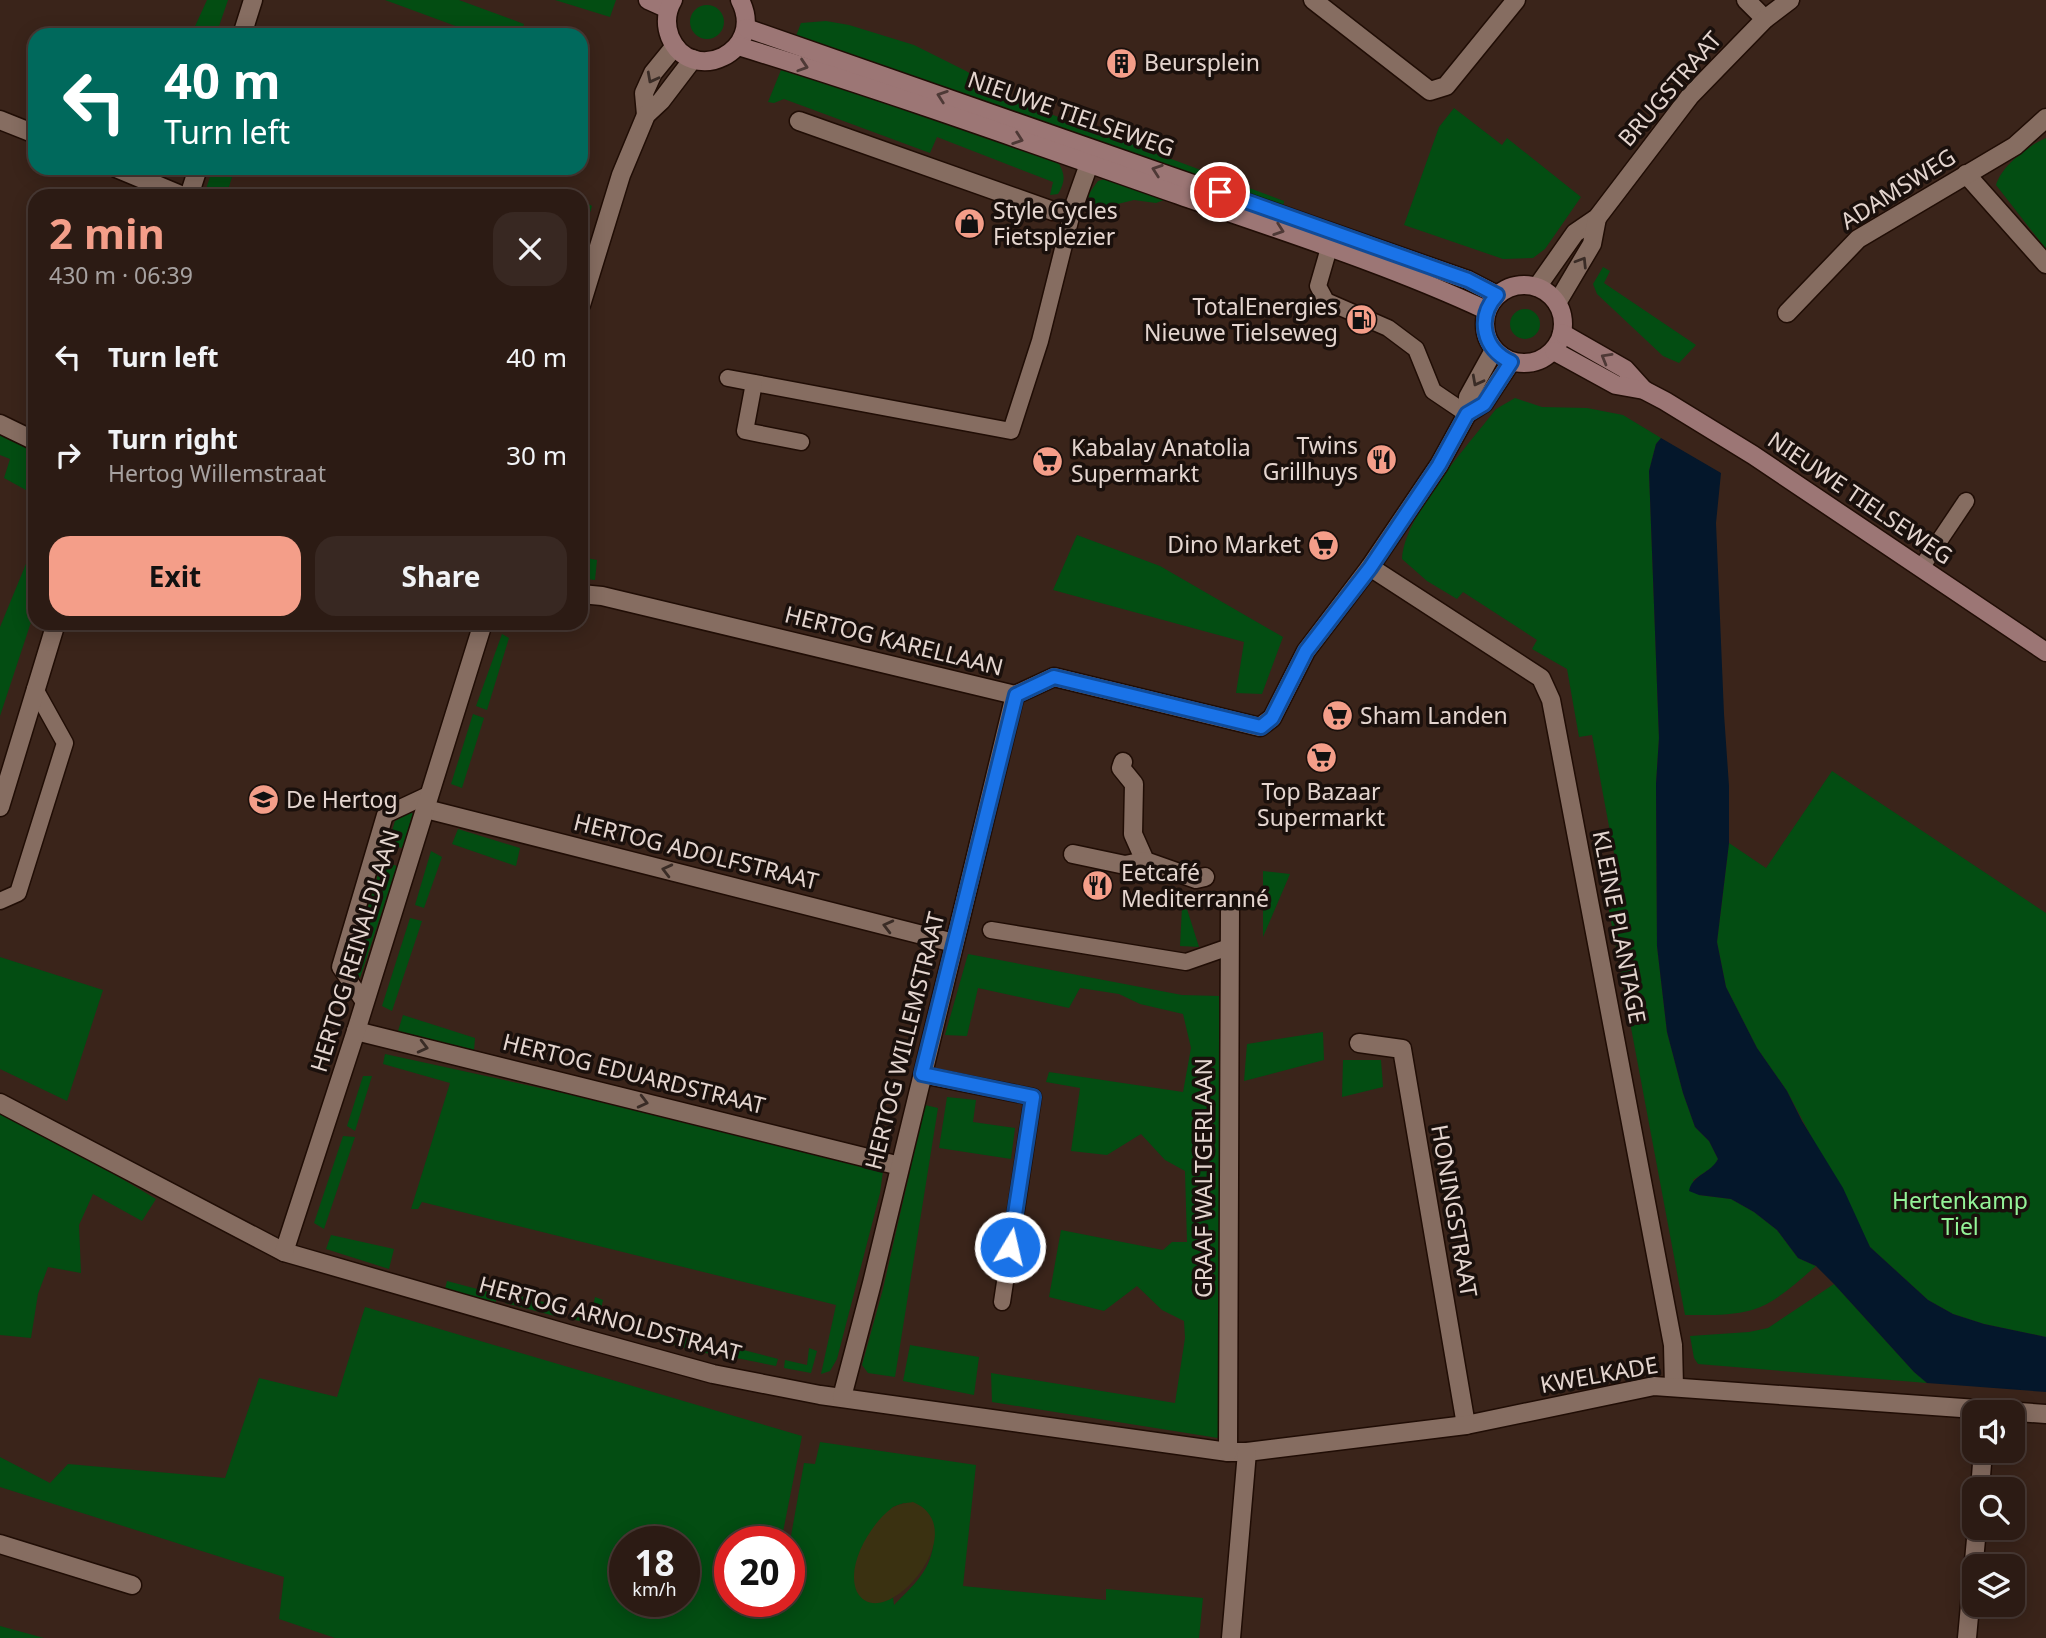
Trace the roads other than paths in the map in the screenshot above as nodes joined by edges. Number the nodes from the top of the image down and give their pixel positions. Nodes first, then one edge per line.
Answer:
1 (253, 0) edge
2 (648, 0) edge
3 (740, 0) edge
4 (1313, 0) edge
5 (1517, 0) edge
6 (1746, 0) edge
7 (1790, 0) edge
8 (671, 4) edge
9 (1765, 19) junction
10 (244, 28) edge
11 (746, 28) junction
12 (675, 46) junction
13 (738, 46) junction
14 (692, 59) junction
15 (646, 115) junction
16 (2046, 118) edge
17 (0, 120) edge
18 (799, 121) dead end
19 (28, 131) edge
20 (1089, 164) junction
21 (1966, 174) junction
22 (133, 175) edge
23 (166, 189) edge
24 (1073, 209) junction
25 (1597, 218) junction
26 (1329, 248) junction
27 (2046, 264) edge
28 (588, 282) edge
29 (1537, 287) junction
30 (1497, 295) junction
31 (1557, 303) junction
32 (1486, 310) junction
33 (1787, 313) dead end
34 (1562, 333) junction
35 (1494, 350) junction
36 (1553, 351) junction
37 (1511, 362) junction
38 (728, 379) dead end
39 (754, 383) junction
40 (1644, 390) junction
41 (1467, 414) junction
42 (0, 424) edge
43 (28, 438) edge
44 (801, 442) dead end
45 (1966, 501) dead end
46 (1370, 568) junction
47 (1921, 568) junction
48 (588, 595) edge
49 (54, 630) edge
50 (481, 630) edge
51 (2046, 652) edge
52 (36, 689) junction
53 (1016, 695) junction
54 (6, 760) edge
55 (1122, 762) dead end
56 (428, 802) junction
57 (0, 807) edge
58 (1073, 854) dead end
59 (1145, 861) junction
60 (1205, 877) dead end
61 (0, 901) edge
62 (1230, 904) dead end
63 (991, 930) dead end
64 (954, 943) junction
65 (1229, 947) junction
66 (365, 1002) junction
67 (356, 1031) junction
68 (1359, 1043) dead end
69 (922, 1074) junction
70 (0, 1103) edge
71 (900, 1166) junction
72 (284, 1252) junction
73 (1002, 1302) dead end
74 (1674, 1387) junction
75 (842, 1397) junction
76 (1962, 1408) edge
77 (2025, 1413) edge
78 (2046, 1414) edge
79 (1466, 1425) junction
80 (1228, 1452) junction
81 (1247, 1452) junction
82 (1976, 1540) edge
83 (0, 1544) edge
84 (132, 1585) dead end
85 (1231, 1638) edge
86 (1967, 1638) edge

1 - 10 street
2 - 8 main road
3 - 11 main road
4 - 5 street
6 - 9 street
7 - 9 street, BRUGSTRAAT
8 - 12 main road
9 - 25 street, BRUGSTRAAT
11 - 13 main road
30 -> 11 main road, NIEUWE TIELSEWEG
12 - 14 main road
12 -> 15 street
13 - 14 main road
13 -> 20 main road, NIEUWE TIELSEWEG
14 - 15 street
15 - 28 street
16 - 21 street, ADAMSWEG
17 - 19 street
18 - 24 street
20 - 24 street, NIEUWE TIELSEWEG
20 -> 26 main road, NIEUWE TIELSEWEG
21 - 27 street
21 - 33 street, ADAMSWEG
22 - 23 street
24 - 39 lane
25 - 29 street, BRUGSTRAAT
31 -> 25 street, BRUGSTRAAT
26 - 32 main road, NIEUWE TIELSEWEG
26 - 41 lane
29 - 30 main road
29 - 31 main road
30 - 32 main road
31 - 34 main road
32 - 35 main road
34 - 36 main road
40 -> 34 main road, NIEUWE TIELSEWEG
35 - 37 main road
35 -> 41 street
36 - 37 main road
36 - 40 main road, NIEUWE TIELSEWEG
37 - 41 street
38 - 39 lane
39 - 44 lane
40 - 47 main road, NIEUWE TIELSEWEG
41 - 46 street
42 - 43 street
45 - 47 lane
46 - 53 street, HERTOG KARELLAAN
46 - 74 street, KLEINE PLANTAGE
47 - 51 main road, NIEUWE TIELSEWEG
48 - 53 street, HERTOG KARELLAAN
49 - 52 street
50 - 56 street, HERTOG REINALDLAAN
52 - 54 street
52 - 61 lane
53 - 64 street, HERTOG WILLEMSTRAAT
54 - 57 street
55 - 59 street
64 -> 56 street, HERTOG ADOLFSTRAAT
56 - 66 street, HERTOG REINALDLAAN
56 - 66 lane
58 - 59 street
59 - 60 street
62 - 65 street, GRAAF WALTGERLAAN
63 - 65 lane
64 - 69 street, HERTOG WILLEMSTRAAT
65 - 80 street, GRAAF WALTGERLAAN
66 - 67 street, HERTOG REINALDLAAN
67 -> 71 street, HERTOG EDUARDSTRAAT
67 - 72 street, HERTOG REINALDLAAN
68 - 79 street, HONINGSTRAAT
69 - 71 street, HERTOG WILLEMSTRAAT
69 - 73 lane
70 - 72 street, HERTOG ARNOLDSTRAAT
71 - 75 street, HERTOG WILLEMSTRAAT
72 - 75 street, HERTOG ARNOLDSTRAAT
74 - 76 street, KWELKADE
74 - 79 street, KWELKADE
75 - 80 street, HERTOG ARNOLDSTRAAT
77 - 78 street, KWELKADE
79 - 81 street, KWELKADE
80 - 81 street, HERTOG ARNOLDSTRAAT
81 - 85 street
82 - 86 street
83 - 84 street

